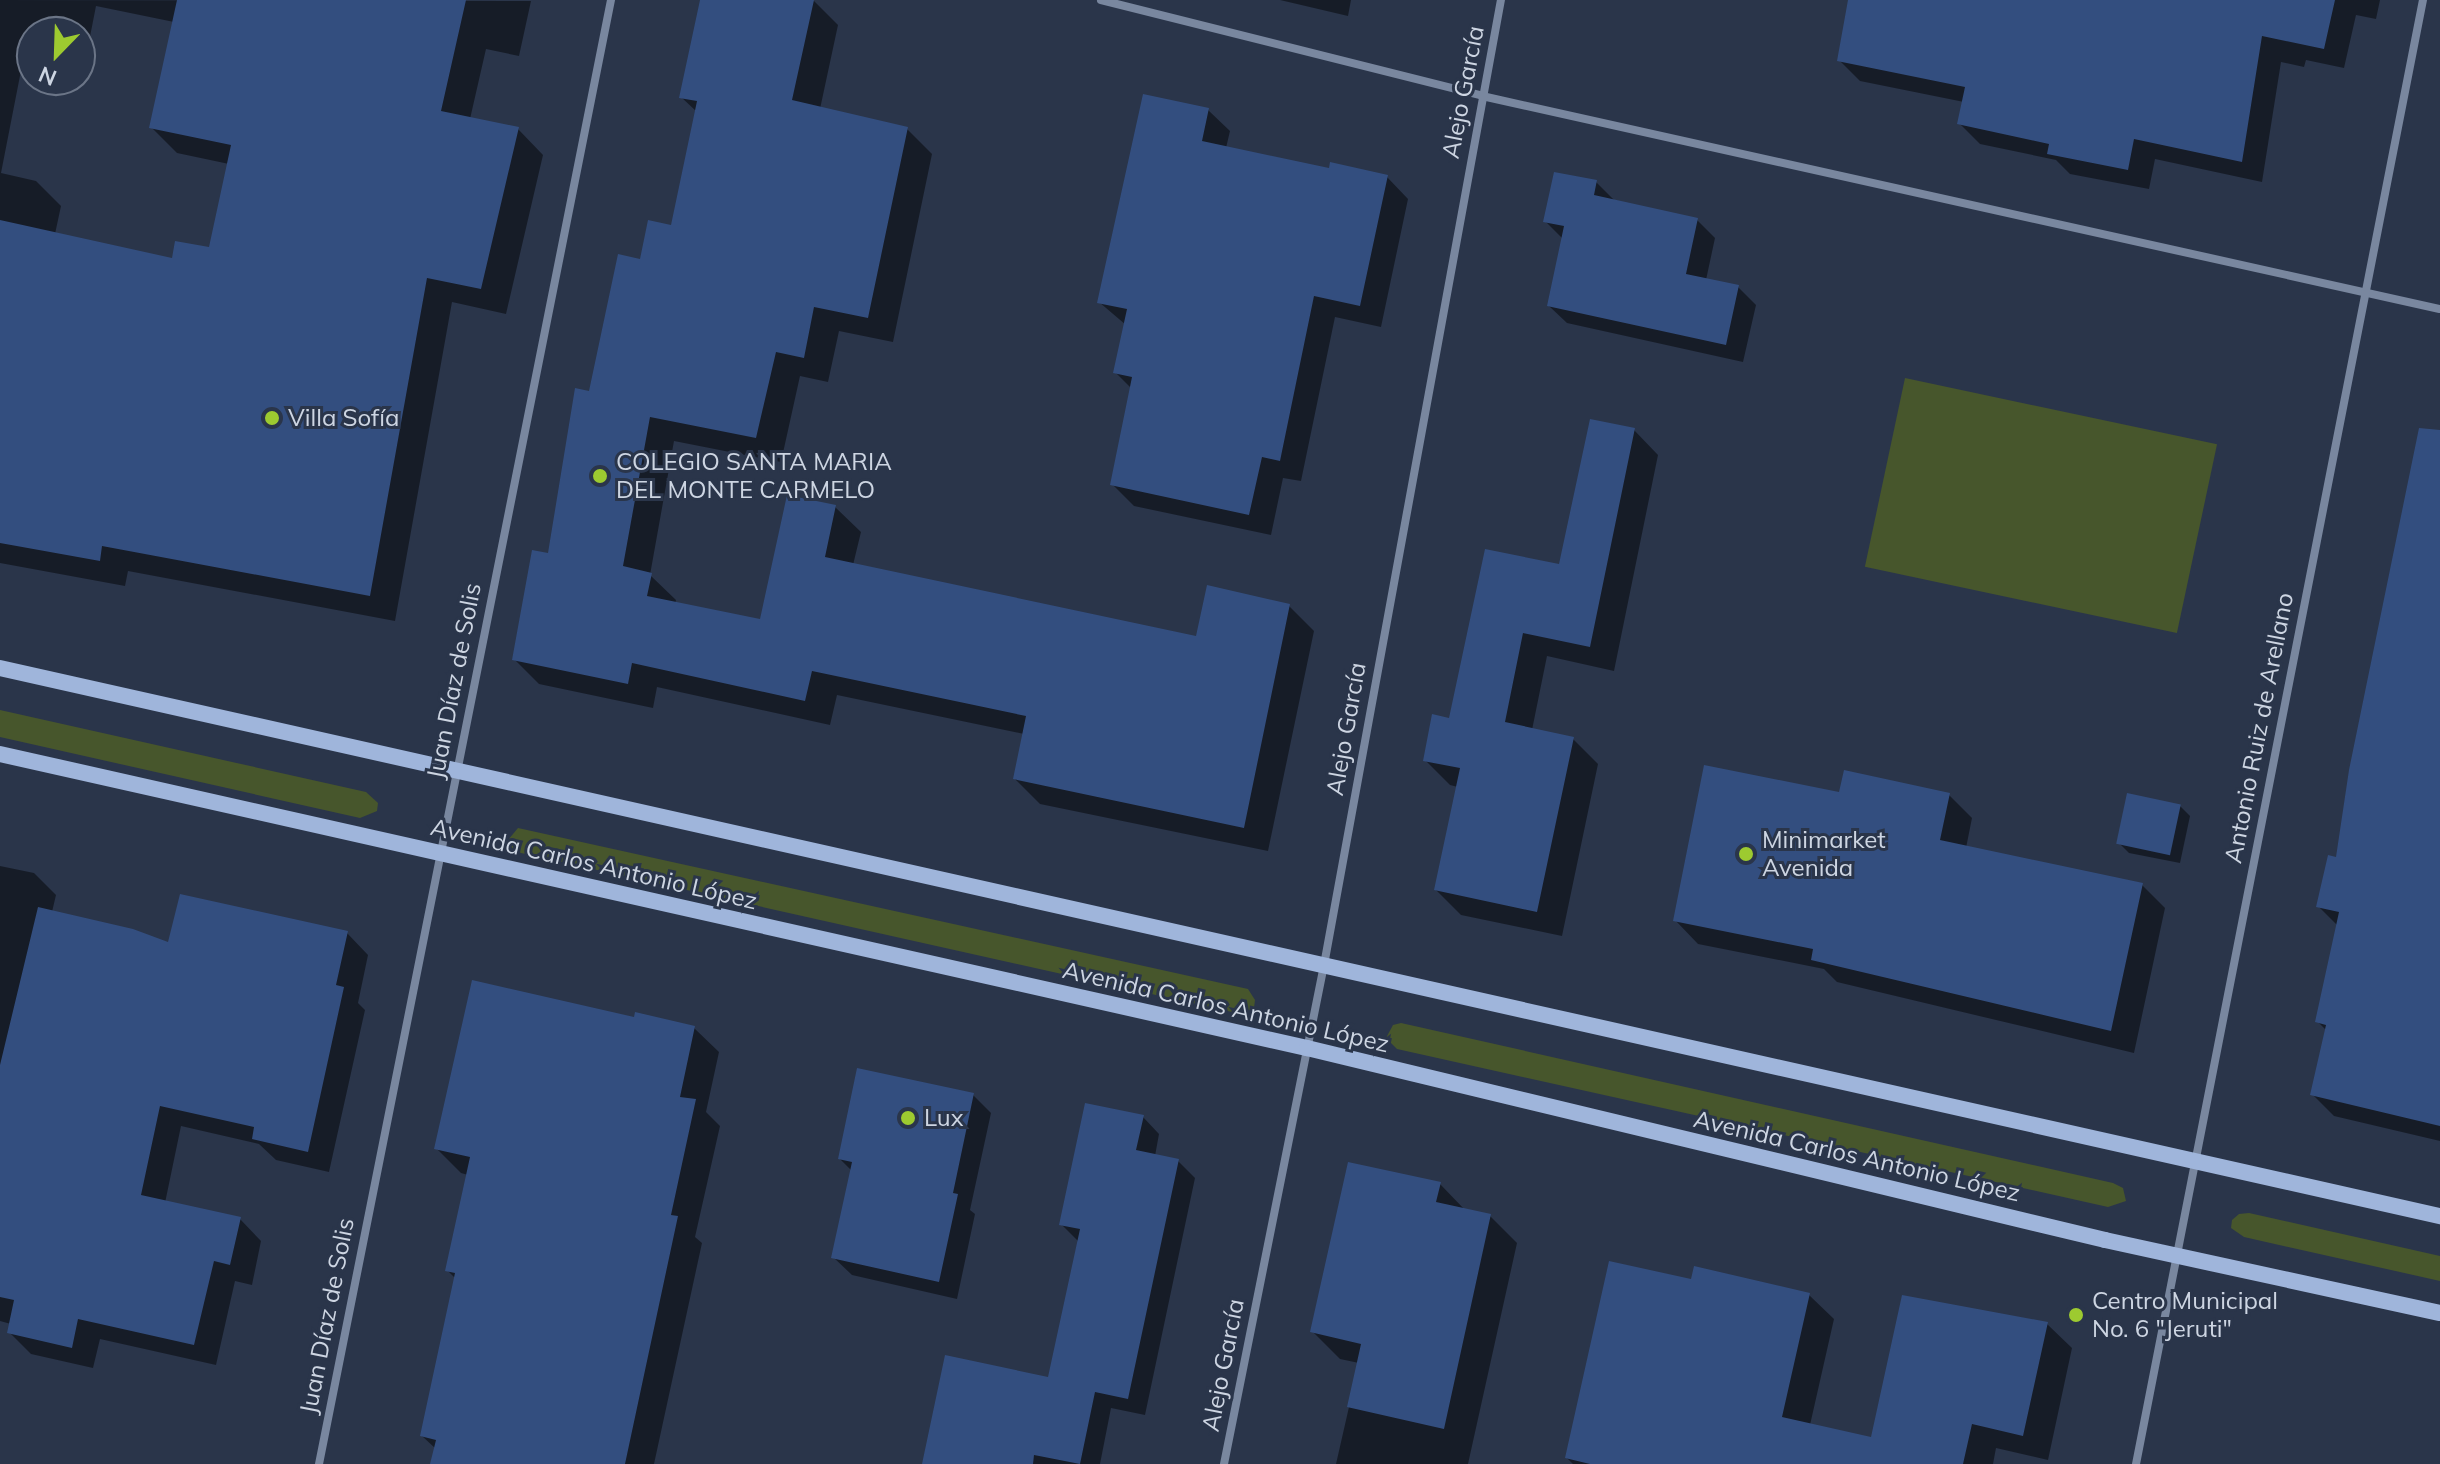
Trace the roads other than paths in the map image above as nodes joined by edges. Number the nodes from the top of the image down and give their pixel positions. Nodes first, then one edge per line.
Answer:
1 (611, 0) edge
2 (1101, 0) edge
3 (1501, 0) edge
4 (2423, 0) edge
5 (1482, 96) junction
6 (2363, 294) junction
7 (2440, 309) edge
8 (0, 668) edge
9 (0, 754) edge
10 (456, 771) junction
11 (439, 854) junction
12 (1324, 965) junction
13 (1307, 1048) junction
14 (2196, 1161) junction
15 (2440, 1216) edge
16 (2177, 1257) junction
17 (2440, 1313) edge
18 (319, 1464) edge
19 (1224, 1464) edge
20 (2136, 1464) edge

1 - 10 street, Juan Díaz de Solis
2 - 5 street
3 - 5 street, Alejo García
4 - 6 street, Antonio Ruiz de Arellano
5 - 6 street
5 - 12 street, Alejo García
6 - 7 street
6 - 14 street, Antonio Ruiz de Arellano
8 - 10 main road
9 - 11 main road, Avenida Carlos Antonio López
10 - 11 street, Juan Díaz de Solis
10 - 12 main road
11 - 13 main road, Avenida Carlos Antonio López
11 - 18 street, Juan Díaz de Solis
12 - 13 street, Alejo García
12 - 14 main road
13 - 16 main road, Avenida Carlos Antonio López
13 - 19 street, Alejo García
14 - 15 main road
14 - 16 street, Antonio Ruiz de Arellano
16 - 17 main road, Avenida Carlos Antonio López
16 - 20 street, Antonio Ruiz de Arellano

